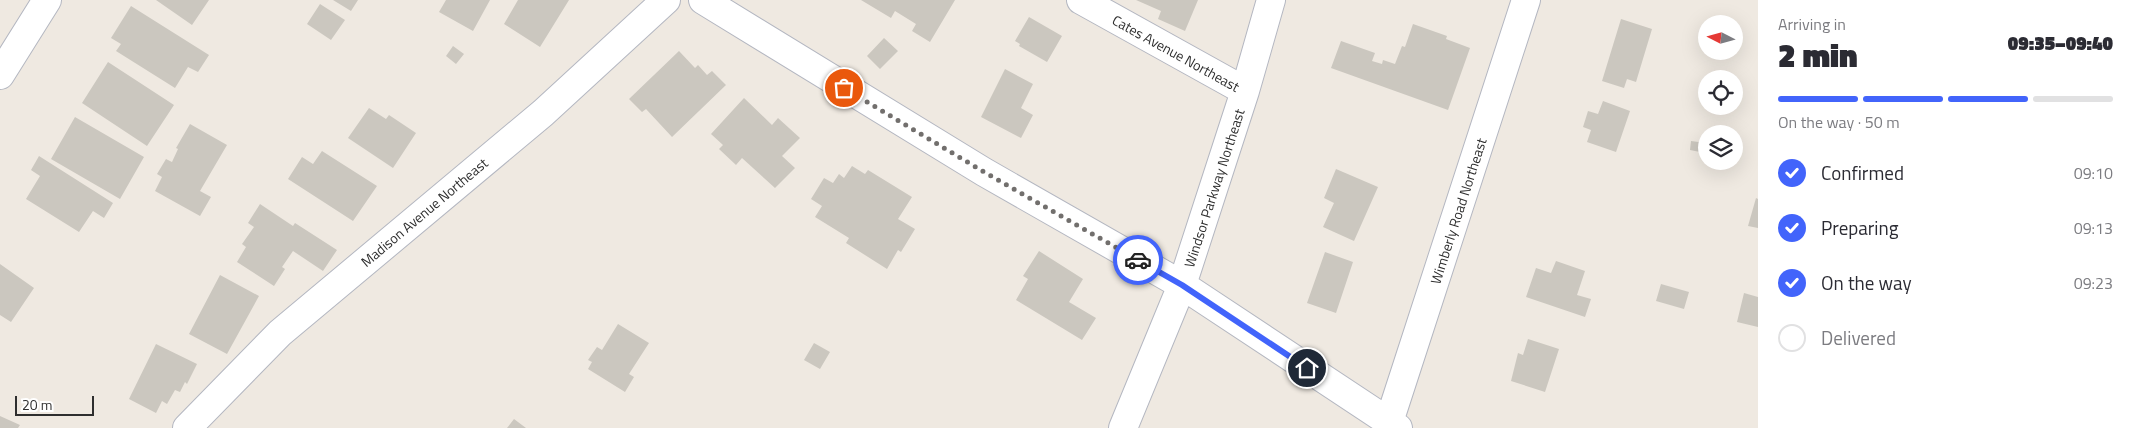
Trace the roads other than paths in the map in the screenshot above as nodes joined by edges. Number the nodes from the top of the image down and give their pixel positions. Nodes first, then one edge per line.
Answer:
1 (47, 0) edge
2 (666, 0) edge
3 (703, 0) edge
4 (1081, 0) edge
5 (1271, 0) edge
6 (1526, 0) edge
7 (0, 75) edge
8 (1245, 91) junction
9 (1182, 285) junction
10 (1393, 425) edge
11 (187, 428) edge
12 (1123, 428) edge

1 - 7 street
2 - 11 street, Madison Avenue Northeast
3 - 9 street
4 - 8 street, Cates Avenue Northeast
5 - 8 street, Windsor Parkway Northeast
6 - 10 street, Wimberly Road Northeast
8 - 9 street, Windsor Parkway Northeast
9 - 10 street
9 - 12 street, Windsor Parkway Northeast

